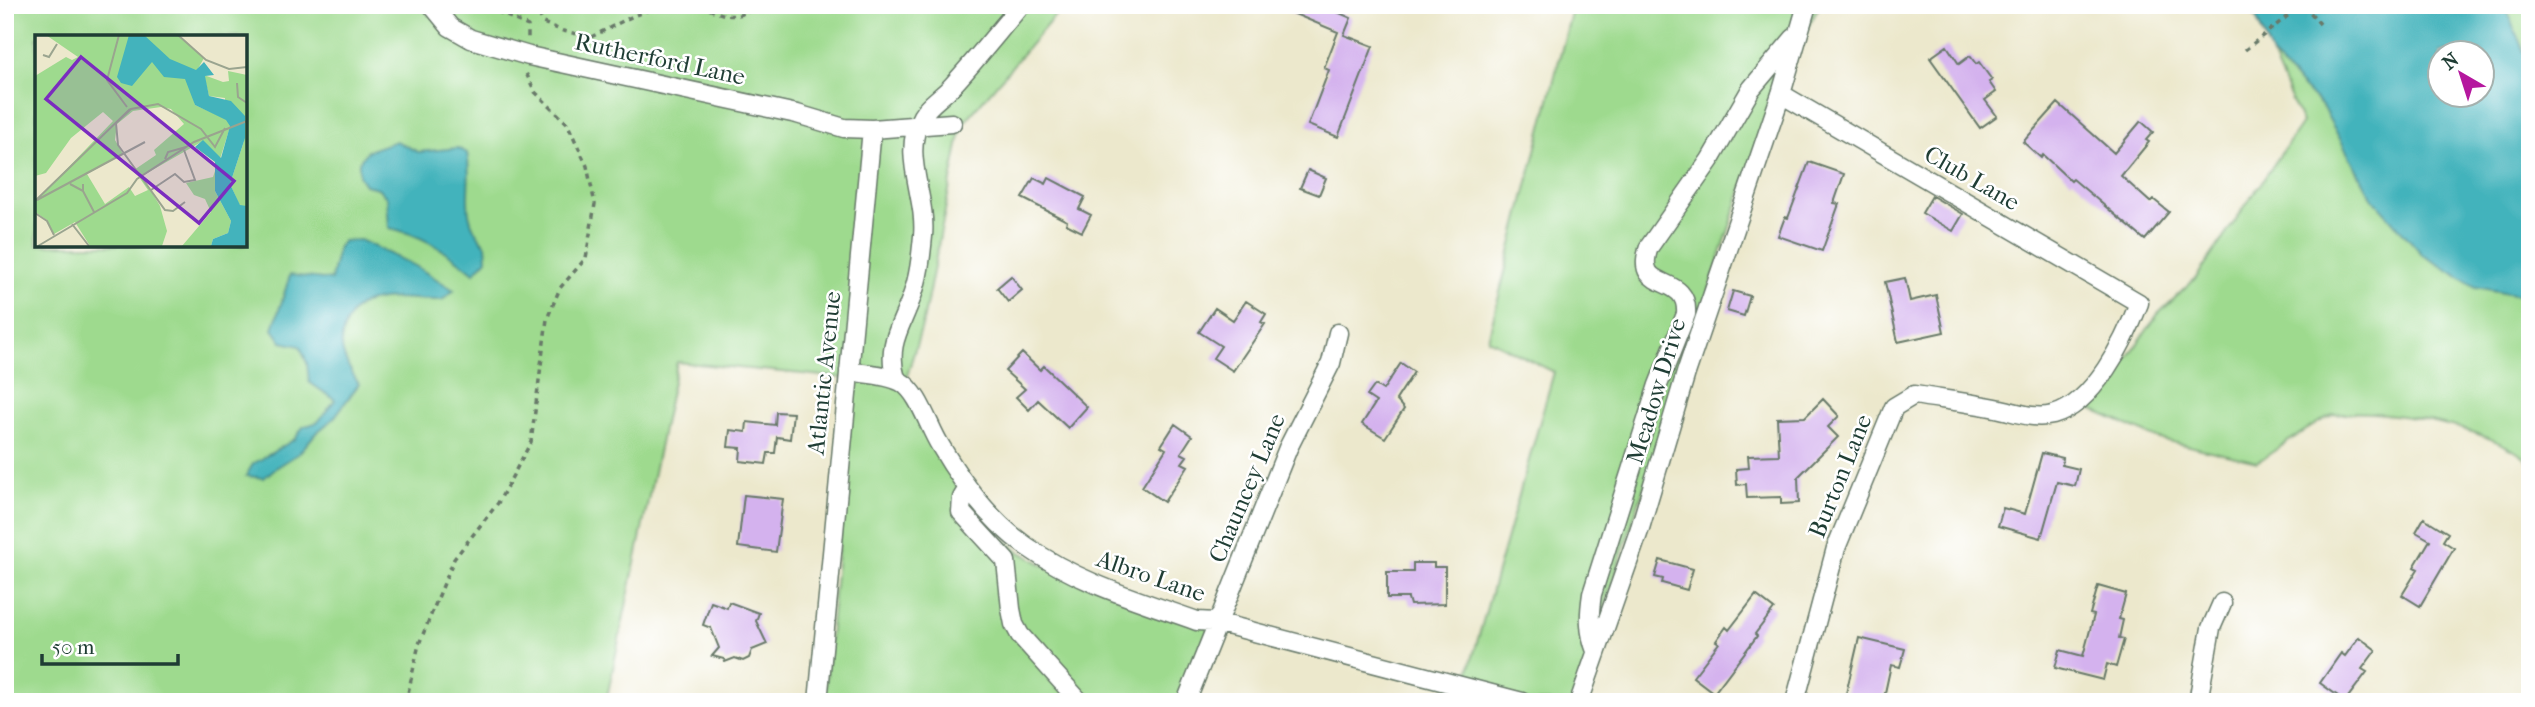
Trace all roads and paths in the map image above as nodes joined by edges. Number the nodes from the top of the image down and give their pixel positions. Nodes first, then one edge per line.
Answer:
1 (490, 5) edge
2 (535, 5) edge
3 (662, 5) edge
4 (700, 5) edge
5 (759, 5) edge
6 (1021, 5) edge
7 (1807, 5) edge
8 (2291, 5) edge
9 (2304, 5) edge
10 (438, 12) edge
11 (2320, 24) dead end
12 (1800, 30) junction
13 (2245, 50) dead end
14 (529, 55) junction
15 (1781, 94) junction
16 (952, 123) dead end
17 (918, 125) junction
18 (872, 129) junction
19 (2139, 303) joint
20 (1338, 333) dead end
21 (849, 371) junction
22 (896, 379) junction
23 (968, 488) junction
24 (2222, 603) dead end
25 (1216, 622) junction
26 (1596, 651) junction
27 (406, 702) edge
28 (818, 702) edge
29 (1080, 702) edge
30 (1186, 702) edge
31 (1522, 702) edge
32 (1578, 702) edge
33 (1795, 702) edge
34 (2198, 702) edge

1 - 14 path
2 - 3 path
4 - 5 path
6 - 17 street
7 - 12 street, Meadow Drive
8 - 13 path
9 - 11 path
10 - 14 street, Rutherford Lane
12 - 15 street, Meadow Drive
12 - 26 street
14 - 18 street, Rutherford Lane
14 - 27 path
15 - 19 street, Club Lane
15 - 26 street, Meadow Drive
16 - 17 street
17 - 18 street
17 - 22 street
18 - 21 street, Atlantic Avenue
19 - 33 street, Burton Lane
20 - 25 street, Chauncey Lane
21 - 22 street
21 - 28 street, Atlantic Avenue
22 - 23 street, Albro Lane
23 - 25 street, Albro Lane
23 - 29 street
24 - 34 street
25 - 30 street, Chauncey Lane
25 - 31 street, Albro Lane
26 - 32 street, Meadow Drive

